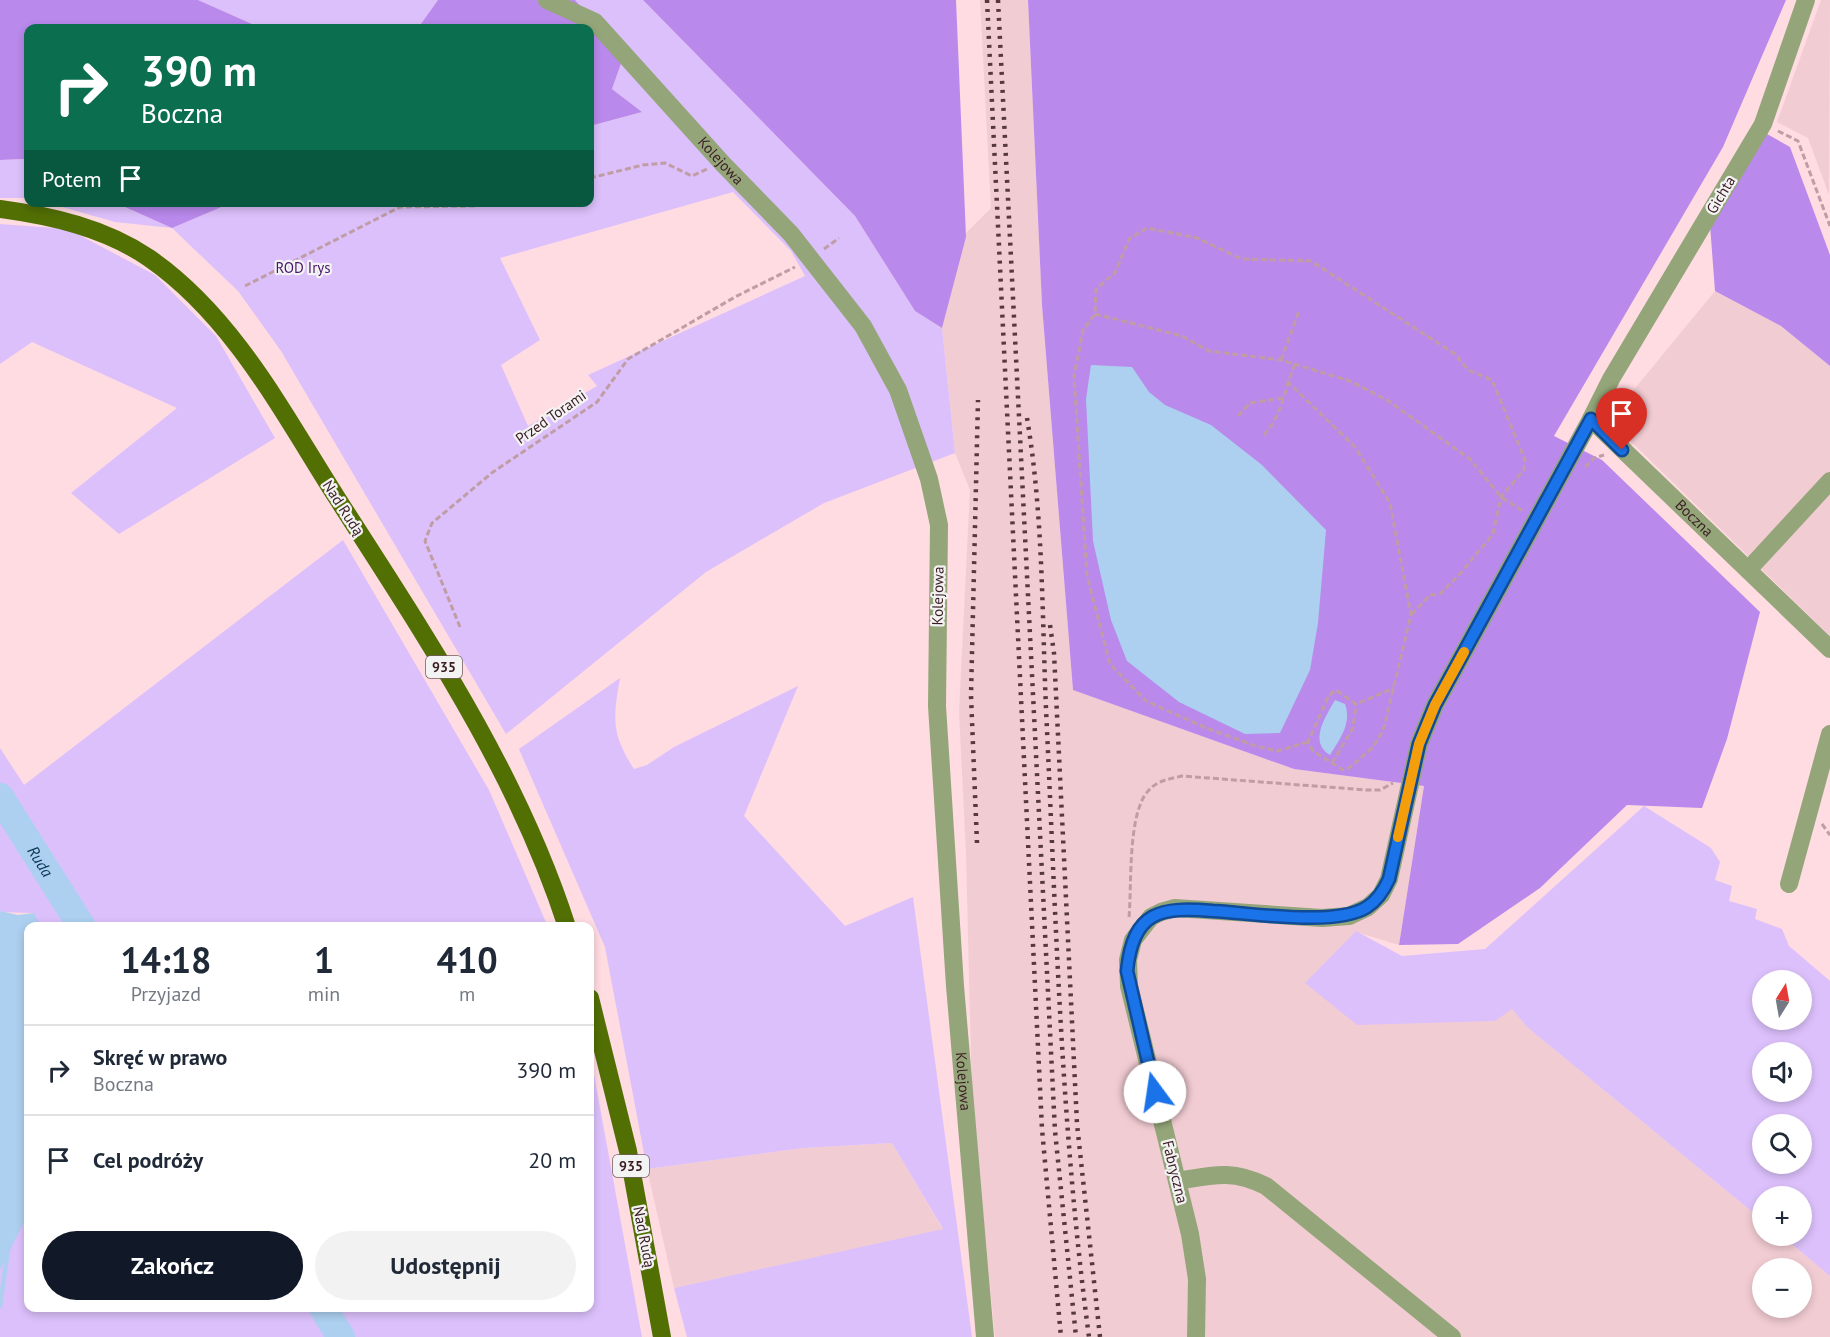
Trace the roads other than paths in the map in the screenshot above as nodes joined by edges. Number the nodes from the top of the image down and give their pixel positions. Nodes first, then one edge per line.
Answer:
1 (547, 0) edge
2 (1806, 0) edge
3 (0, 210) edge
4 (1591, 419) junction
5 (1830, 481) edge
6 (1748, 570) junction
7 (1830, 649) edge
8 (1830, 734) edge
9 (1789, 884) dead end
10 (565, 922) edge
11 (594, 1014) edge
12 (1178, 1181) junction
13 (662, 1337) edge
14 (985, 1337) edge
15 (1197, 1337) edge
16 (1452, 1337) edge

1 - 14 street, Kolejowa
2 - 4 street, Gichta
3 - 10 main road, Nad Rudą / 935
4 - 6 street, Boczna
4 - 12 street, Fabryczna
5 - 6 street
6 - 7 street, Boczna
8 - 9 street
11 - 13 main road, Nad Rudą / 935
12 - 15 street, Fabryczna
12 - 16 street

